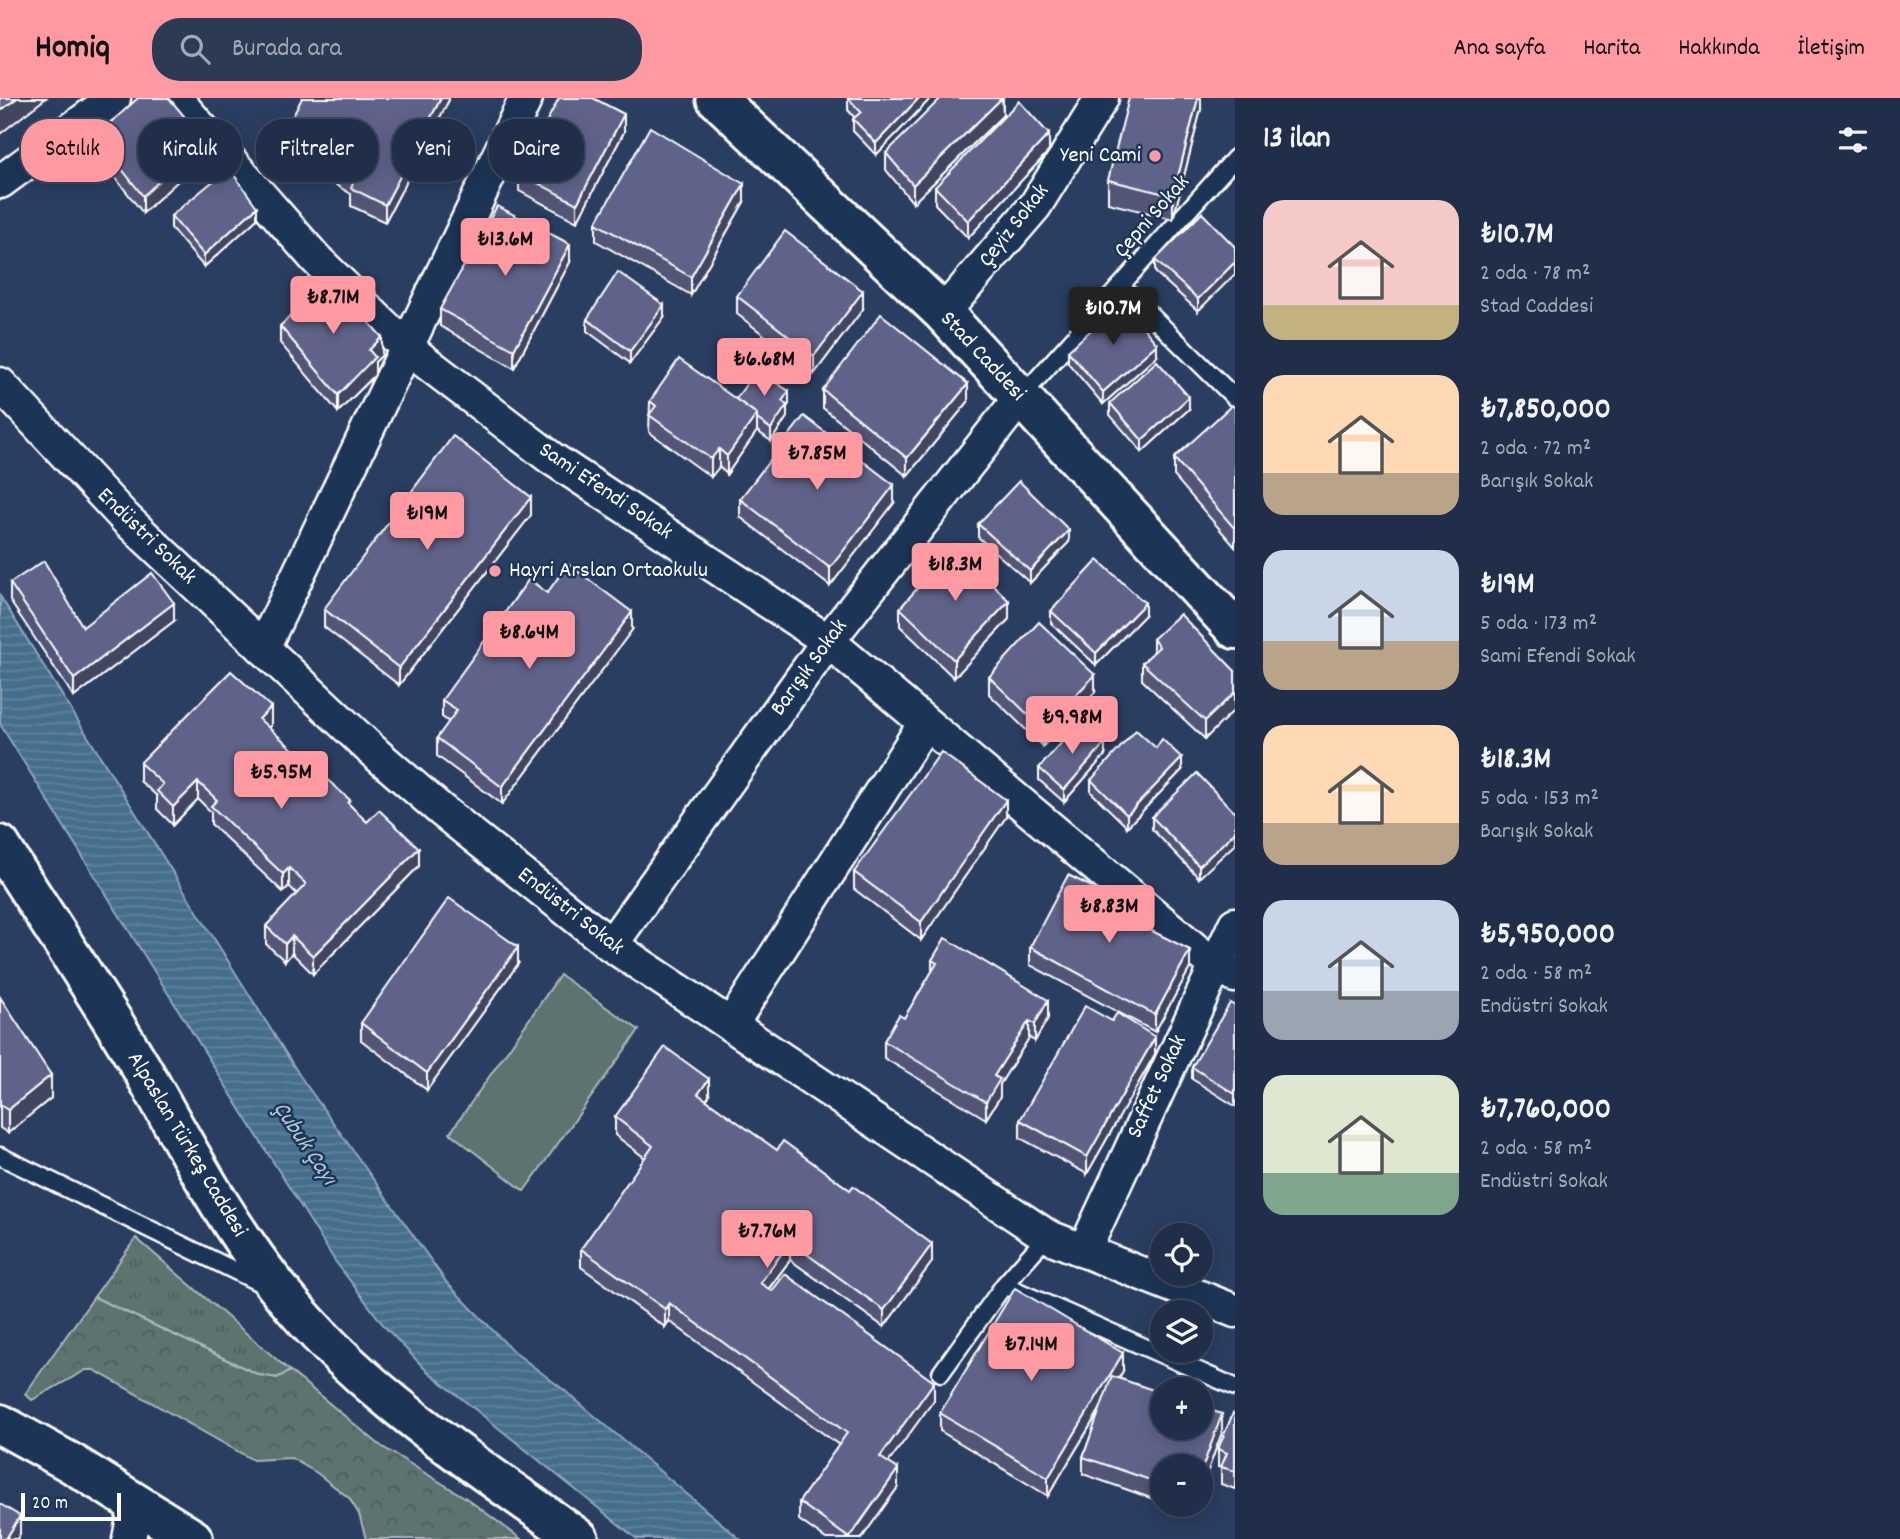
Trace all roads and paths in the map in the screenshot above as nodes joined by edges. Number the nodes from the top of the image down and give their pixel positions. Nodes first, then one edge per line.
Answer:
1 (114, 98) edge
2 (175, 98) edge
3 (526, 98) edge
4 (716, 98) edge
5 (1102, 98) edge
6 (1235, 158) edge
7 (0, 182) edge
8 (1122, 287) junction
9 (943, 313) junction
10 (406, 347) junction
11 (0, 384) edge
12 (1020, 398) junction
13 (1235, 398) edge
14 (1235, 629) edge
15 (828, 642) junction
16 (263, 648) junction
17 (925, 723) junction
18 (0, 845) edge
19 (1235, 924) edge
20 (611, 945) junction
21 (1225, 969) edge
22 (731, 1025) junction
23 (0, 1156) edge
24 (1047, 1236) junction
25 (1084, 1251) junction
26 (1004, 1285) junction
27 (283, 1295) junction
28 (1235, 1311) edge
29 (941, 1373) dead end
30 (1235, 1387) edge
31 (0, 1424) edge
32 (133, 1521) edge
33 (193, 1539) edge
34 (579, 1539) edge

1 - 7 street
2 - 10 street, Sami Efendi Sokak
3 - 10 street
4 - 9 main road, Stad Caddesi
5 - 9 street, Çeyiz Sokak
6 - 8 lane, Çepni Sokak
8 - 12 lane, Çepni Sokak
8 - 13 lane
9 - 12 main road, Stad Caddesi
10 - 15 street, Sami Efendi Sokak
10 - 16 street
11 - 16 street, Endüstri Sokak
12 - 14 main road, Stad Caddesi
12 - 15 street, Barışık Sokak
15 - 17 street, Sami Efendi Sokak
15 - 20 street, Barışık Sokak
16 - 20 street, Endüstri Sokak
17 - 21 street, Sami Efendi Sokak
17 - 22 street
18 - 27 main road, Alpaslan Türkeş Caddesi
19 - 21 street, Saffet Sokak
20 - 22 street, Endüstri Sokak
21 - 25 street, Saffet Sokak
22 - 24 street, Endüstri Sokak
23 - 27 lane
24 - 25 street, Endüstri Sokak
24 - 26 lane
25 - 28 street, Endüstri Sokak
26 - 29 lane
26 - 30 lane
27 - 34 main road, Alpaslan Türkeş Caddesi
31 - 32 main road
32 - 33 main road

